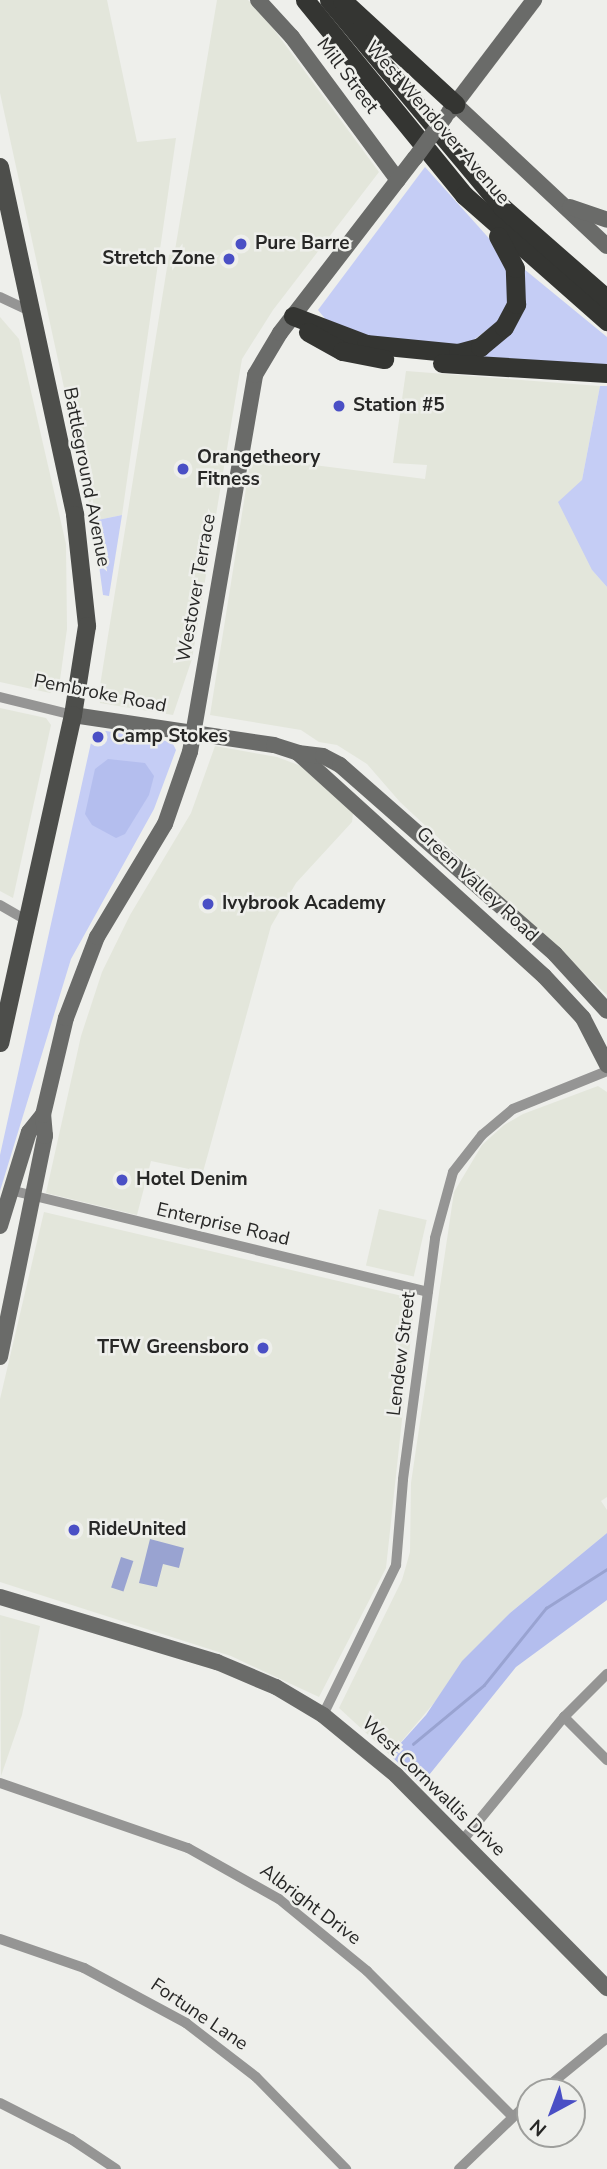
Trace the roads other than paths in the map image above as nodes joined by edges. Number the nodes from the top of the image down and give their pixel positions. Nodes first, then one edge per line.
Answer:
1 (258, 0) edge
2 (305, 0) edge
3 (329, 0) edge
4 (342, 0) edge
5 (534, 0) edge
6 (450, 110) junction
7 (0, 167) edge
8 (398, 180) junction
9 (560, 202) junction
10 (485, 217) junction
11 (607, 220) edge
12 (607, 246) edge
13 (0, 297) edge
14 (607, 299) edge
15 (30, 311) junction
16 (293, 316) junction
17 (607, 321) edge
18 (607, 373) edge
19 (0, 696) edge
20 (74, 715) junction
21 (193, 733) junction
22 (298, 753) junction
23 (0, 905) edge
24 (29, 922) junction
25 (607, 1011) edge
26 (3, 1020) edge
27 (0, 1043) edge
28 (607, 1065) edge
29 (607, 1071) edge
30 (43, 1115) junction
31 (10, 1190) junction
32 (34, 1197) junction
33 (0, 1226) edge
34 (428, 1292) junction
35 (2, 1336) edge
36 (0, 1357) edge
37 (0, 1597) edge
38 (607, 1674) edge
39 (323, 1715) junction
40 (565, 1717) junction
41 (607, 1760) edge
42 (0, 1783) edge
43 (462, 1842) junction
44 (0, 1939) edge
45 (607, 1988) edge
46 (607, 2038) edge
47 (558, 2078) edge
48 (0, 2103) edge
49 (516, 2113) edge
50 (512, 2116) junction
51 (116, 2169) edge
52 (346, 2169) edge
53 (459, 2169) edge

1 - 8 main road, Mill Street
2 - 10 highway, West Wendover Avenue
3 - 14 highway, West Wendover Avenue
4 - 6 highway
5 - 6 main road, Westover Terrace
6 - 8 main road, Westover Terrace, bridge
6 - 9 main road
7 - 15 main road, Battleground Avenue
8 - 16 main road, Westover Terrace
9 - 11 main road
9 - 12 main road
10 - 16 highway
10 - 17 highway, West Wendover Avenue
13 - 15 street
15 - 20 main road, Battleground Avenue
16 - 18 highway
16 - 21 main road, Westover Terrace
19 - 20 street, Pembroke Road
20 - 21 main road, Pembroke Road
20 - 24 main road, Battleground Avenue
21 - 22 main road, Green Valley Road
21 - 30 main road, Westover Terrace
22 - 25 main road, Green Valley Road
22 - 28 main road, Green Valley Road
23 - 24 street
24 - 26 main road, Battleground Avenue
26 - 27 main road, Battleground Avenue
29 - 34 street, Lendew Street
30 - 31 main road, Westover Terrace
30 - 32 main road, Westover Terrace
31 - 32 street, Enterprise Road
31 - 33 main road, Westover Terrace
32 - 34 street, Enterprise Road
32 - 35 main road, Westover Terrace
34 - 39 street, Lendew Street
35 - 36 main road, Westover Terrace
37 - 39 main road, West Cornwallis Drive
38 - 40 street
39 - 43 main road, West Cornwallis Drive
40 - 41 street
40 - 43 street
42 - 50 street, Albright Drive
43 - 45 main road, West Cornwallis Drive
44 - 52 street, Fortune Lane
46 - 47 street
48 - 51 street
49 - 50 street
50 - 53 street

